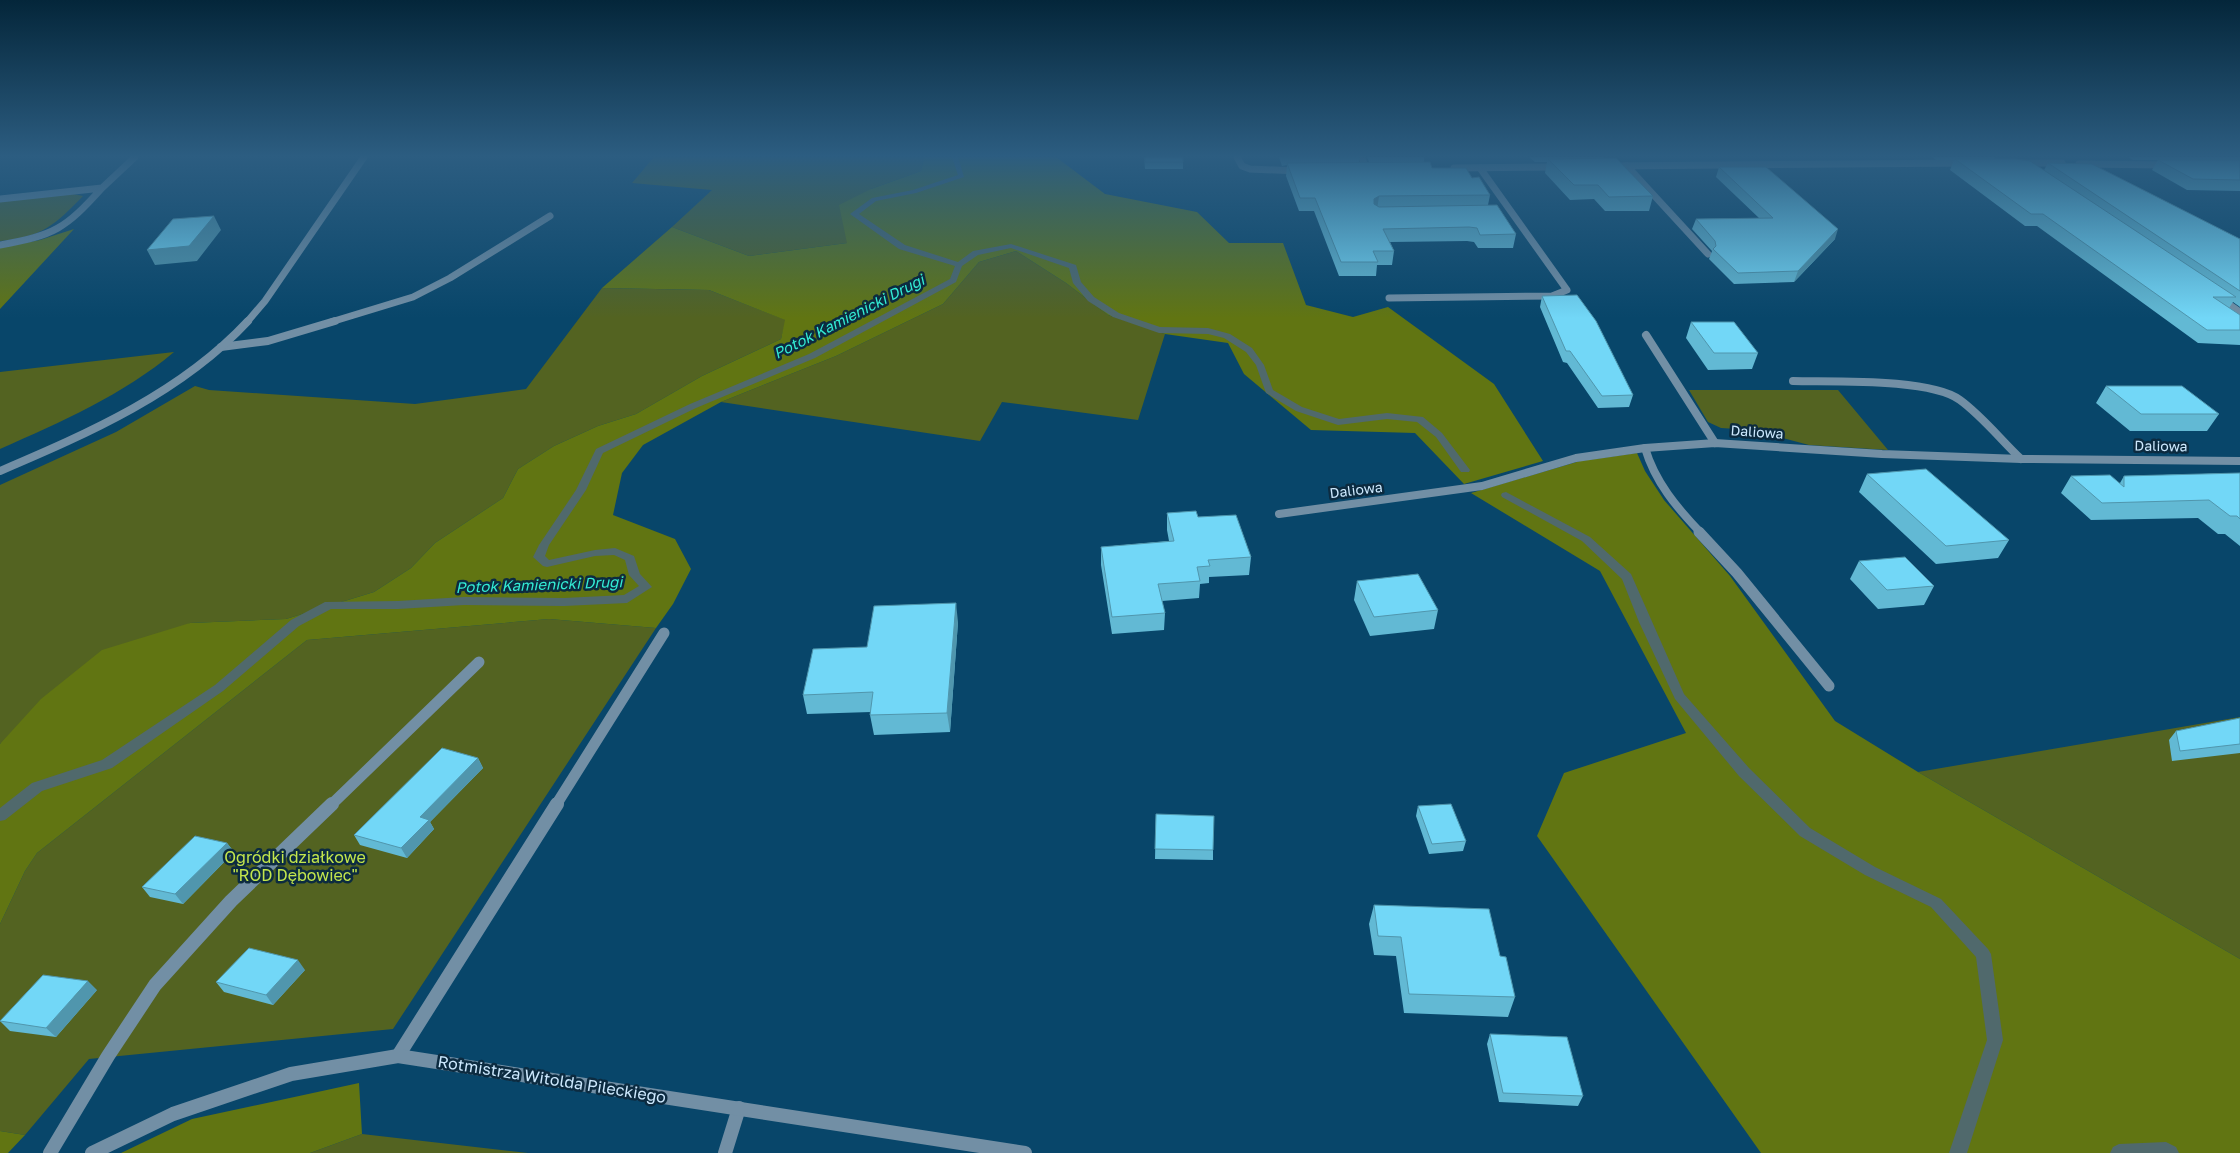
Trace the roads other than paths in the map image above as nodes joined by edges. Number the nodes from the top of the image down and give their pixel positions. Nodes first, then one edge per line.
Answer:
1 (80, 211) edge
2 (327, 211) edge
3 (1668, 211) edge
4 (1502, 213) edge
5 (1512, 213) joint
6 (550, 216) dead end
7 (0, 245) edge
8 (1708, 254) dead end
9 (2216, 295) edge
10 (1389, 298) dead end
11 (2240, 312) edge
12 (1646, 336) dead end
13 (221, 347) junction
14 (1793, 381) dead end
15 (1715, 443) junction
16 (1645, 448) junction
17 (2022, 459) junction
18 (2240, 461) edge
19 (0, 471) edge
20 (1279, 514) dead end
21 (664, 633) dead end
22 (479, 662) dead end
23 (1829, 686) dead end
24 (398, 1056) junction
25 (739, 1108) junction
26 (50, 1153) edge
27 (92, 1153) edge
28 (724, 1153) edge
29 (1025, 1153) edge

1 - 7 street
2 - 13 street
3 - 8 street
4 - 5 street
5 - 10 street
6 - 13 street
9 - 11 street
12 - 15 street
13 - 19 street
14 - 17 street
15 - 16 street, Daliowa
15 - 17 street, Daliowa
16 - 20 street, Daliowa
16 - 23 street
17 - 18 street, Daliowa
21 - 24 street
22 - 26 street
24 - 25 street, Rotmistrza Witolda Pileckiego
24 - 27 street, Rotmistrza Witolda Pileckiego
25 - 28 street
25 - 29 street, Rotmistrza Witolda Pileckiego

